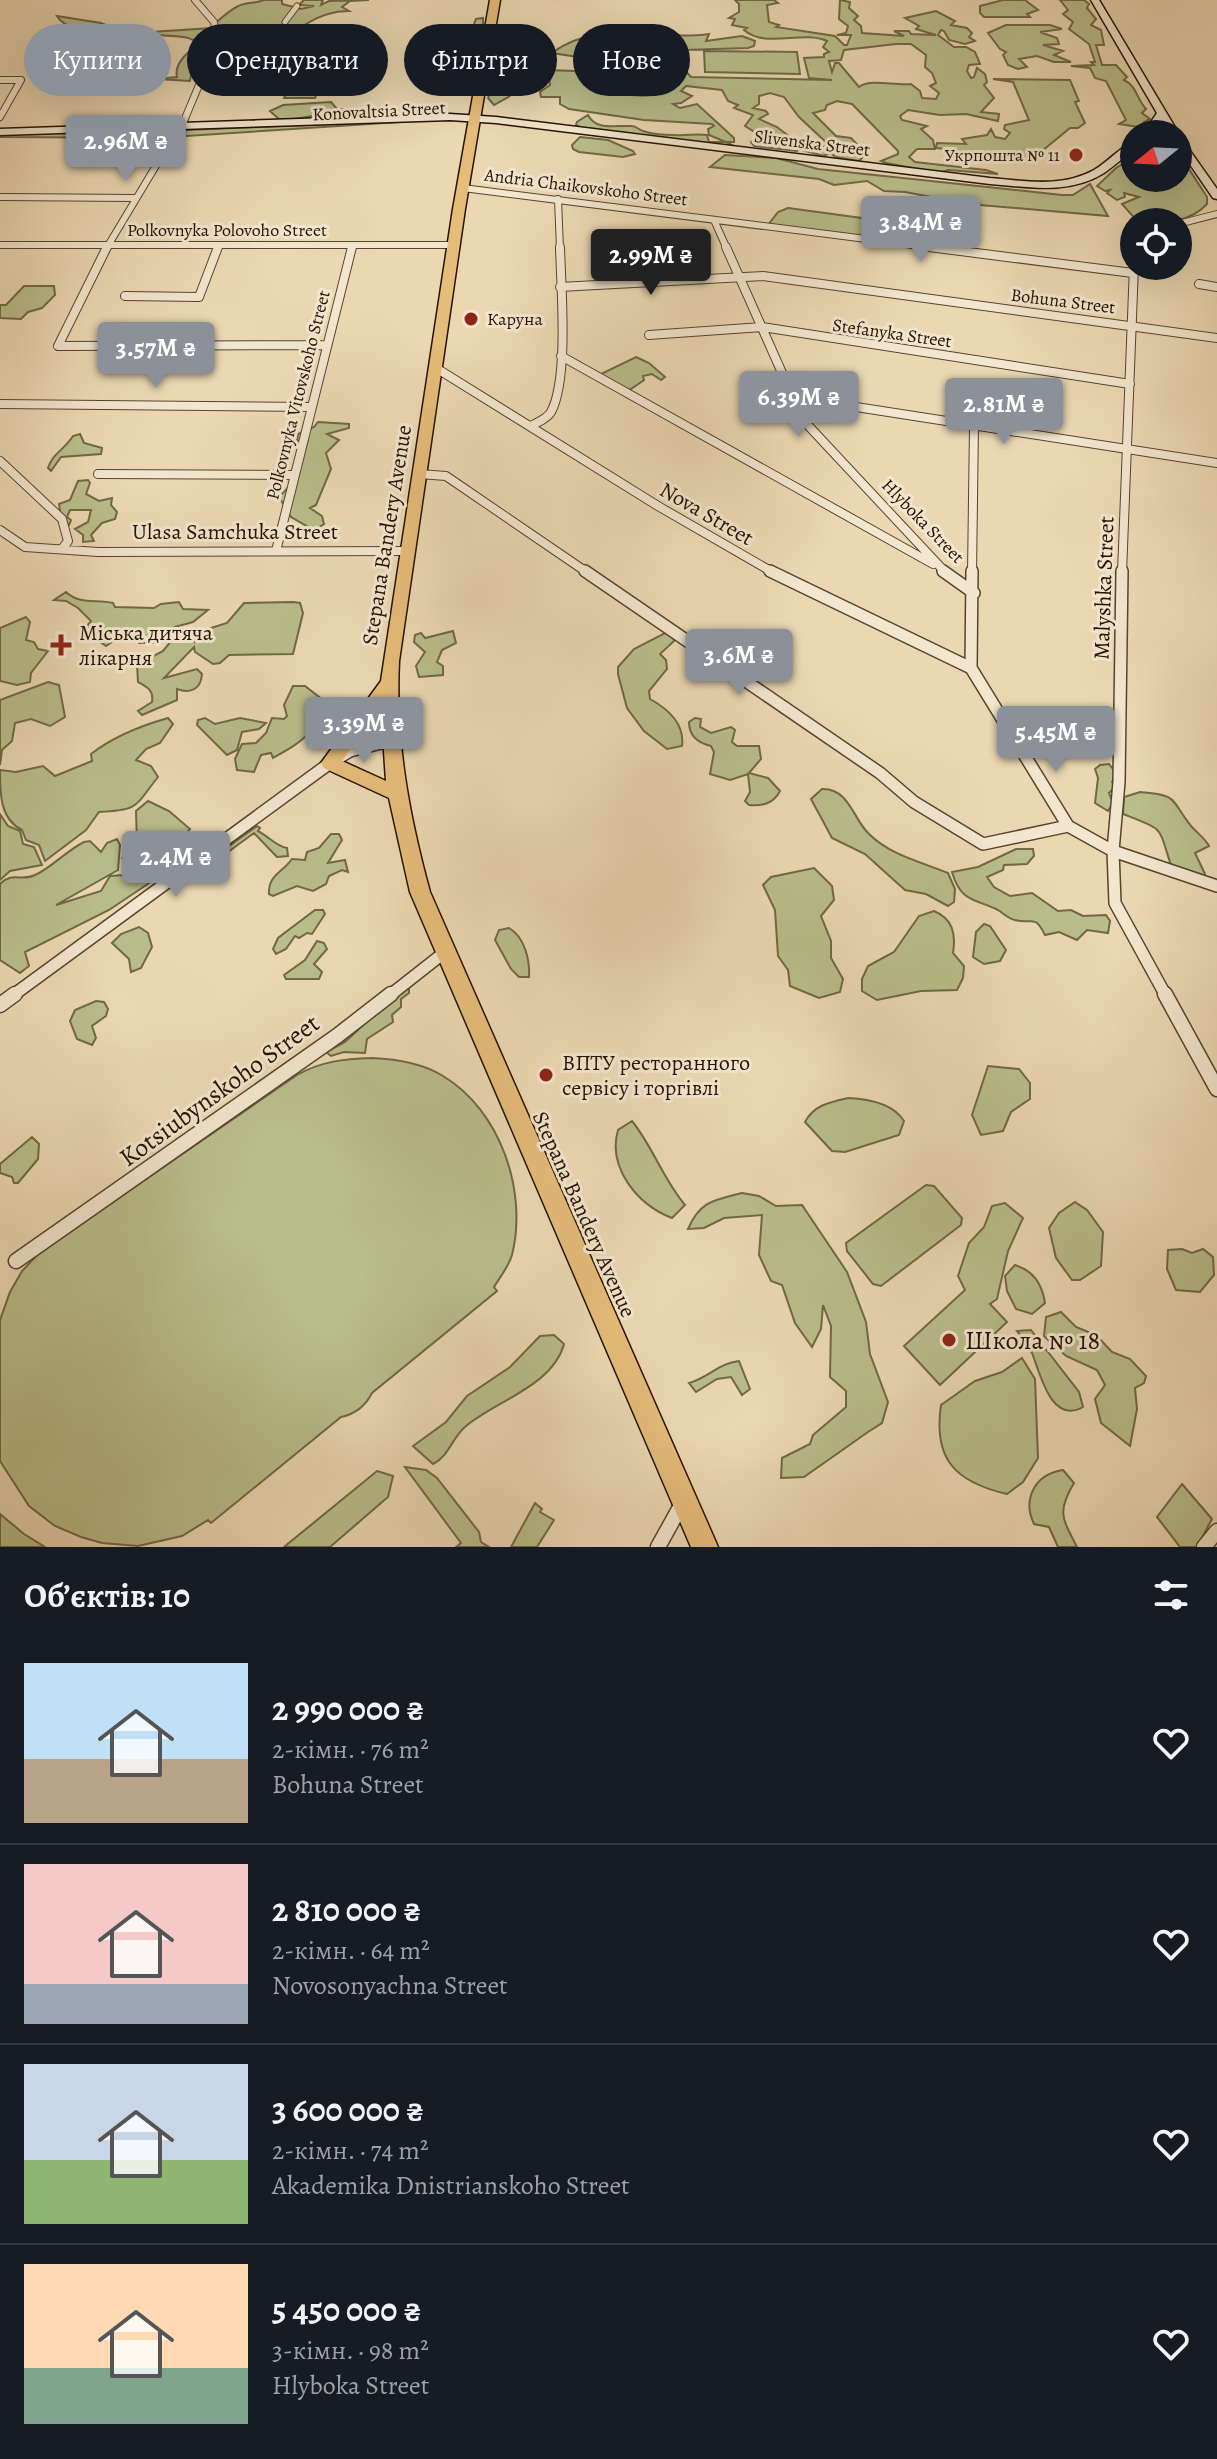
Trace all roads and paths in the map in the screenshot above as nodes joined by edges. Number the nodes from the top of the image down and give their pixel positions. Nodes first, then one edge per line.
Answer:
1 (195, 0) edge
2 (495, 0) edge
3 (1095, 0) edge
4 (297, 6) dead end
5 (285, 22) dead end
6 (0, 80) edge
7 (1161, 114) junction
8 (0, 117) edge
9 (475, 120) junction
10 (1157, 120) edge
11 (1165, 120) edge
12 (181, 128) junction
13 (0, 132) edge
14 (0, 138) edge
15 (172, 139) junction
16 (1120, 154) edge
17 (1192, 155) edge
18 (1212, 179) edge
19 (463, 188) junction
20 (1217, 196) edge
21 (0, 197) edge
22 (136, 198) junction
23 (558, 199) junction
24 (1217, 214) edge
25 (714, 220) junction
26 (1192, 220) edge
27 (0, 245) edge
28 (454, 245) junction
29 (108, 246) junction
30 (218, 246) junction
31 (352, 246) junction
32 (1120, 268) edge
33 (740, 277) junction
34 (1134, 280) edge
35 (1199, 284) dead end
36 (560, 287) junction
37 (1217, 287) edge
38 (125, 296) dead end
39 (1132, 326) junction
40 (762, 327) junction
41 (649, 335) dead end
42 (1217, 338) edge
43 (327, 345) junction
44 (561, 356) junction
45 (436, 368) junction
46 (1130, 384) junction
47 (792, 401) junction
48 (0, 404) edge
49 (312, 407) junction
50 (531, 426) junction
51 (974, 426) junction
52 (1129, 448) junction
53 (0, 461) edge
54 (1217, 463) edge
55 (98, 474) dead end
56 (419, 474) junction
57 (294, 475) junction
58 (0, 530) edge
59 (62, 549) junction
60 (276, 551) junction
61 (408, 551) junction
62 (943, 571) junction
63 (974, 593) junction
64 (971, 668) junction
65 (389, 683) junction
66 (389, 741) junction
67 (330, 763) junction
68 (395, 793) junction
69 (1068, 826) junction
70 (1113, 851) junction
71 (1217, 886) edge
72 (445, 952) junction
73 (0, 1005) edge
74 (1217, 1089) edge
75 (16, 1261) dead end
76 (684, 1500) junction
77 (1217, 1531) edge
78 (658, 1547) edge
79 (705, 1547) edge
80 (1204, 1547) edge

1 - 12 street
2 - 9 main road, Stepana Bandery Avenue
3 - 7 main road
4 - 5 street
6 - 8 street
7 - 10 main road
7 - 11 main road
9 - 12 main road, Konovaltsia Street
9 - 15 main road, Konovaltsia Street
9 - 16 main road, Slivenska Street
9 - 19 main road, Stepana Bandery Avenue
12 - 13 main road, Konovaltsia Street
12 - 15 main road
14 - 15 main road, Konovaltsia Street
15 - 22 street
17 - 18 main road
18 - 20 main road
19 - 23 street, Andria Chaikovskoho Street
19 - 28 main road, Stepana Bandery Avenue
21 - 22 street
22 - 29 street
23 - 25 street, Andria Chaikovskoho Street
23 - 36 street
24 - 26 street
25 - 32 street, Andria Chaikovskoho Street
25 - 33 street, Hlyboka Street
27 - 29 street, Polkovnyka Polovoho Street
28 - 31 street, Polkovnyka Polovoho Street
28 - 45 main road, Stepana Bandery Avenue
29 - 30 street, Polkovnyka Polovoho Street
29 - 43 street
30 - 31 street, Polkovnyka Polovoho Street
30 - 38 street
31 - 43 street, Polkovnyka Vitovskoho Street
33 - 36 street, Bohuna Street
33 - 39 street, Bohuna Street
33 - 40 street, Hlyboka Street
34 - 39 street, Malyshka Street
35 - 37 street
36 - 44 street
39 - 42 street
39 - 46 street, Malyshka Street
40 - 41 street, Stefanyka Street
40 - 46 street, Stefanyka Street
40 - 47 street, Hlyboka Street
43 - 49 street, Polkovnyka Vitovskoho Street
44 - 50 street
44 - 62 street
45 - 50 street, Nova Street
45 - 56 main road, Stepana Bandery Avenue
46 - 52 street, Malyshka Street
47 - 51 street
47 - 62 street, Hlyboka Street
48 - 49 street
49 - 57 street, Polkovnyka Vitovskoho Street
50 - 64 street, Nova Street
51 - 52 street
51 - 63 street, Hlyboka Street
52 - 54 street
52 - 70 street, Malyshka Street
53 - 59 street
55 - 57 street
56 - 61 main road, Stepana Bandery Avenue
56 - 69 street
57 - 60 street, Polkovnyka Vitovskoho Street
58 - 59 street, Ulasa Samchuka Street
59 - 60 street, Ulasa Samchuka Street
60 - 61 street, Ulasa Samchuka Street
61 - 65 main road, Stepana Bandery Avenue
62 - 63 street, Hlyboka Street
63 - 64 street, Hlyboka Street
64 - 69 street
65 - 66 main road, Stepana Bandery Avenue
65 - 67 main road
66 - 67 street
66 - 68 main road, Stepana Bandery Avenue
67 - 68 main road
67 - 73 street
68 - 72 main road, Stepana Bandery Avenue
69 - 70 street
70 - 71 street
70 - 74 street
72 - 75 street, Kotsiubynskoho Street
72 - 76 main road, Stepana Bandery Avenue
76 - 78 street
76 - 79 main road, Stepana Bandery Avenue
77 - 80 street

